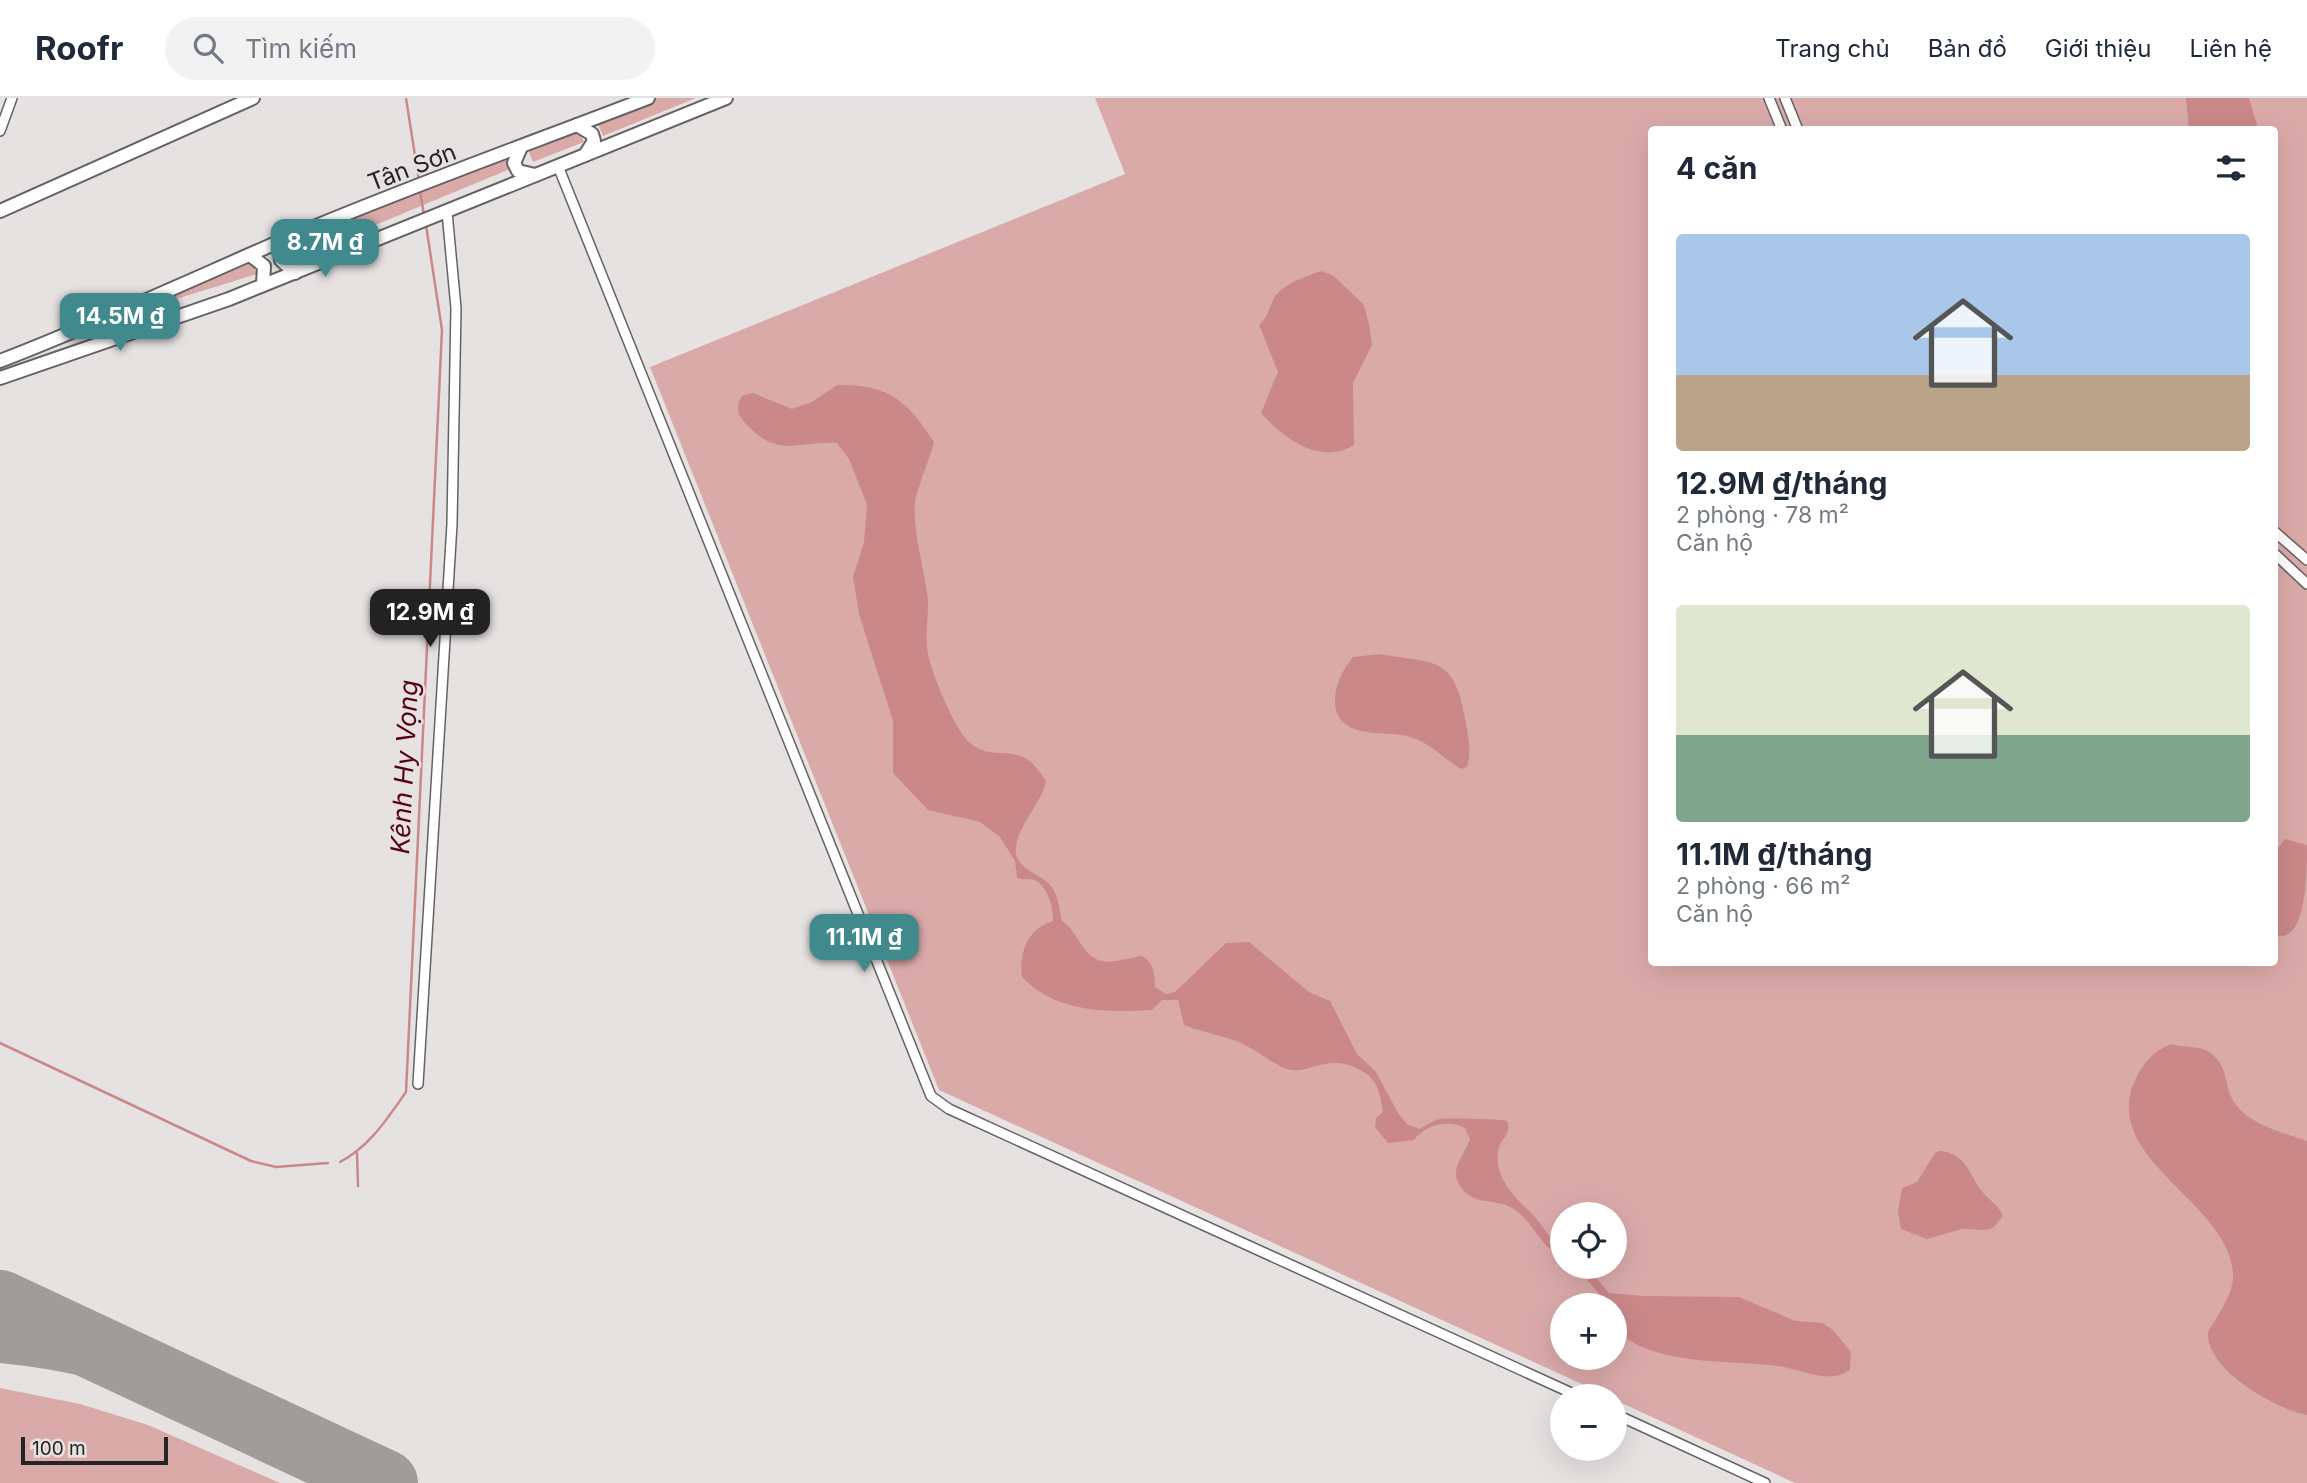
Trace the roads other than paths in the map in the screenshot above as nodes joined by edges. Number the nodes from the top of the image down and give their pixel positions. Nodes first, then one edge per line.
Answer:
1 (12, 98) edge
2 (253, 98) edge
3 (648, 98) edge
4 (726, 98) edge
5 (1769, 98) edge
6 (1785, 98) edge
7 (577, 125) junction
8 (1780, 126) edge
9 (1796, 126) edge
10 (0, 131) edge
11 (522, 147) junction
12 (585, 156) junction
13 (558, 166) junction
14 (536, 175) junction
15 (0, 211) edge
16 (446, 212) junction
17 (284, 240) junction
18 (250, 255) junction
19 (295, 273) junction
20 (263, 285) junction
21 (30, 350) junction
22 (2, 360) edge
23 (37, 364) junction
24 (5, 376) edge
25 (2278, 535) edge
26 (2278, 557) edge
27 (2307, 559) edge
28 (2307, 584) edge
29 (418, 1084) dead end
30 (1552, 1384) edge
31 (1627, 1419) edge
32 (1765, 1483) edge

1 - 10 street
2 - 15 street
3 - 7 street, Tân Sơn
4 - 12 street
5 - 8 street
6 - 9 street
7 - 11 street, Tân Sơn
7 - 12 street
11 - 14 street
11 - 17 street, Tân Sơn
12 - 13 street
13 - 14 street
13 - 30 street
14 - 16 street
16 - 19 street
16 - 29 street
17 - 18 street, Tân Sơn
17 - 19 street
18 - 20 street
18 - 21 street, Tân Sơn
19 - 20 street
20 - 23 street
21 - 22 street, Tân Sơn
21 - 23 street
22 - 24 street
23 - 24 street
25 - 27 street
26 - 28 street
31 - 32 street

